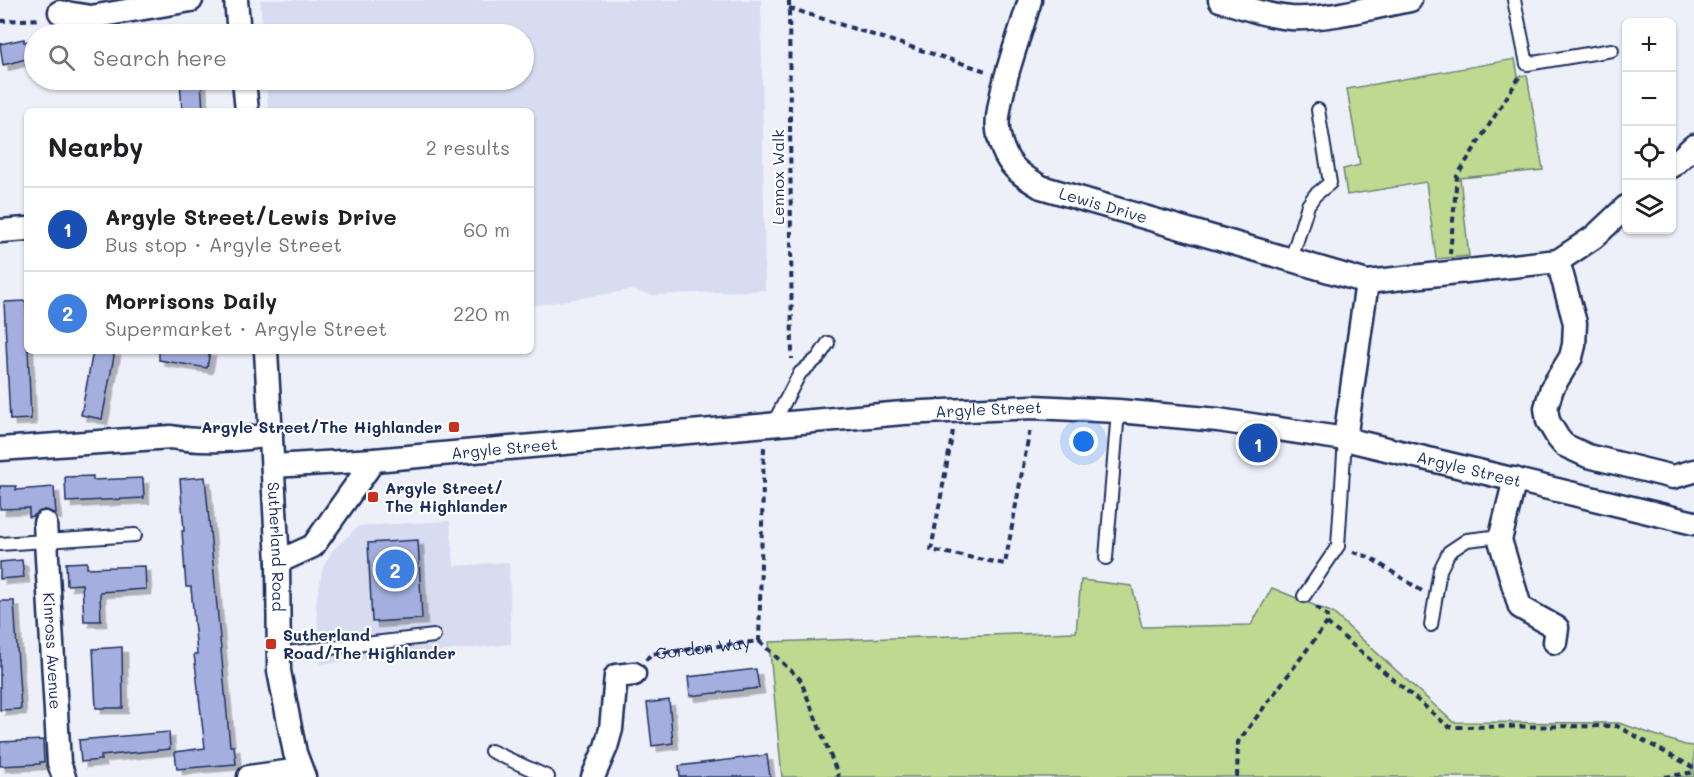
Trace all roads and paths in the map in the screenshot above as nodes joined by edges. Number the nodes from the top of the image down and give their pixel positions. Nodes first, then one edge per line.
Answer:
1 (191, 0) edge
2 (236, 0) edge
3 (789, 0) edge
4 (1030, 0) edge
5 (1220, 0) edge
6 (1410, 0) edge
7 (1514, 0) edge
8 (105, 7) edge
9 (789, 8) junction
10 (60, 12) joint
11 (0, 21) edge
12 (238, 24) edge
13 (1612, 50) dead end
14 (1527, 64) junction
15 (1007, 78) junction
16 (245, 90) edge
17 (247, 108) edge
18 (1318, 110) dead end
19 (1694, 147) edge
20 (1676, 162) edge
21 (1622, 211) edge
22 (24, 229) edge
23 (0, 231) edge
24 (1291, 260) junction
25 (1558, 261) junction
26 (1451, 273) junction
27 (1367, 282) junction
28 (828, 343) dead end
29 (266, 354) edge
30 (792, 354) dead end
31 (1034, 407) junction
32 (954, 411) junction
33 (1118, 411) junction
34 (769, 424) junction
35 (271, 435) junction
36 (1345, 439) junction
37 (0, 449) edge
38 (374, 460) junction
39 (273, 466) junction
40 (1694, 471) edge
41 (1515, 479) junction
42 (1694, 522) edge
43 (46, 532) junction
44 (135, 535) dead end
45 (1501, 536) junction
46 (0, 544) edge
47 (1338, 546) junction
48 (1106, 558) dead end
49 (278, 562) junction
50 (1304, 596) joint
51 (1436, 600) junction
52 (1327, 623) junction
53 (1431, 625) dead end
54 (434, 636) dead end
55 (759, 641) junction
56 (1555, 642) dead end
57 (278, 654) junction
58 (634, 674) joint
59 (491, 751) dead end
60 (1694, 770) edge
61 (302, 774) edge
62 (64, 777) edge
63 (249, 777) edge
64 (548, 777) edge
65 (593, 777) edge
66 (839, 777) edge
67 (1237, 777) edge
68 (1665, 777) edge

1 - 8 street
2 - 12 street
3 - 9 path, Lennox Walk
4 - 15 street, Lewis Drive
5 - 6 street
7 - 14 lane
8 - 10 street
9 - 15 path
9 - 30 path, Lennox Walk
10 - 11 path
13 - 14 lane
14 - 26 path
15 - 24 street, Lewis Drive
16 - 17 street
18 - 24 lane
19 - 20 street
21 - 25 street, Lewis Drive
22 - 23 street
24 - 27 street, Lewis Drive
25 - 26 street, Lewis Drive
25 - 40 street
26 - 27 street, Lewis Drive
27 - 36 street
28 - 34 lane
29 - 35 street, Sutherland Road
31 - 32 street, Argyle Street
31 - 32 path
31 - 33 street, Argyle Street
32 - 34 street, Argyle Street
33 - 36 street, Argyle Street
33 - 48 lane
34 - 38 street, Argyle Street
34 - 55 path, Gordon Way
35 - 37 street
35 - 39 street, Sutherland Road
36 - 41 street, Argyle Street
36 - 47 lane
38 - 39 street, Argyle Street
38 - 49 street
39 - 49 street, Sutherland Road
41 - 42 street, Argyle Street
41 - 45 street
43 - 44 lane
43 - 46 lane
43 - 62 street, Kinross Avenue
45 - 51 lane
45 - 56 street
47 - 50 lane
47 - 51 path
49 - 57 street, Sutherland Road
50 - 52 path
51 - 53 lane
52 - 60 path
52 - 67 path
54 - 57 lane
55 - 58 path, Gordon Way
55 - 66 path
57 - 61 street, Sutherland Road
58 - 65 street
59 - 64 lane
60 - 68 path
61 - 63 street

